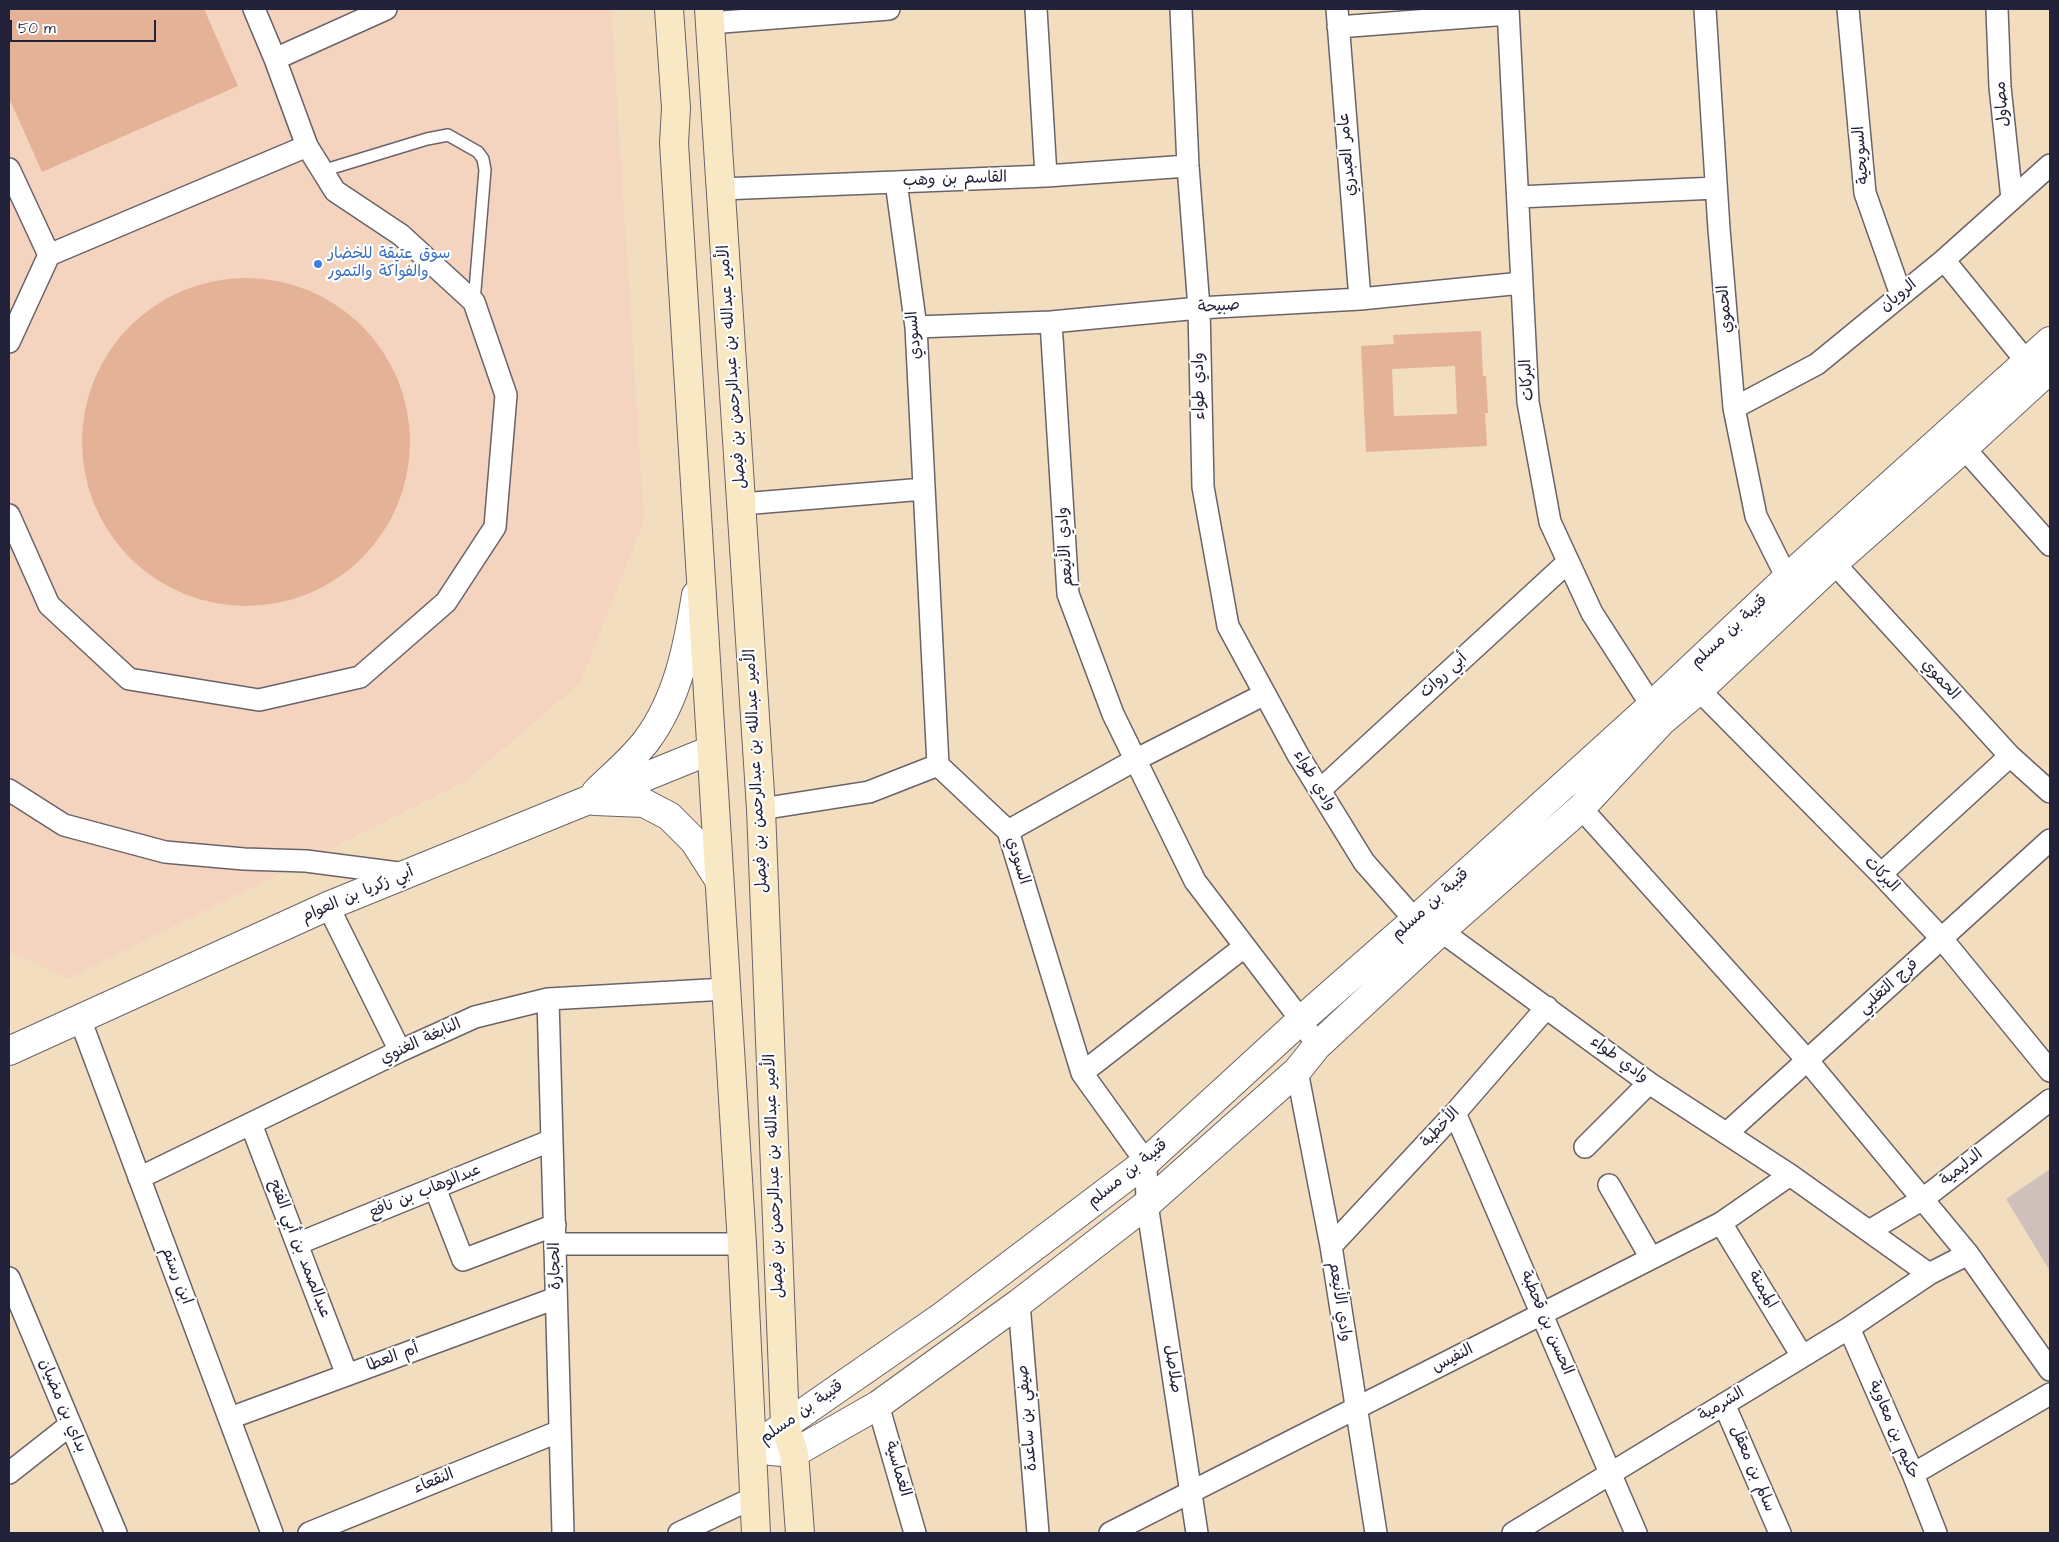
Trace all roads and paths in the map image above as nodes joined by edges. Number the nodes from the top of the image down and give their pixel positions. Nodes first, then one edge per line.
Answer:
1 (254, 9) edge
2 (386, 9) edge
3 (669, 9) edge
4 (889, 9) edge
5 (1036, 9) edge
6 (1181, 9) edge
7 (1705, 9) edge
8 (1848, 9) edge
9 (1997, 9) edge
10 (1508, 12) edge
11 (709, 16) edge
12 (1338, 18) edge
13 (275, 59) junction
14 (307, 146) junction
15 (2050, 165) edge
16 (1188, 166) junction
17 (9, 169) edge
18 (322, 170) junction
19 (1046, 176) junction
20 (896, 182) junction
21 (1716, 188) junction
22 (721, 189) junction
23 (1518, 197) junction
24 (2012, 199) junction
25 (49, 255) junction
26 (1944, 260) junction
27 (1522, 283) junction
28 (1901, 295) junction
29 (1360, 299) junction
30 (474, 302) junction
31 (1199, 308) junction
32 (1051, 322) junction
33 (916, 327) junction
34 (2050, 341) edge
35 (9, 342) edge
36 (2039, 370) edge
37 (1734, 408) junction
38 (1964, 448) junction
39 (924, 489) junction
40 (742, 504) junction
41 (9, 515) edge
42 (2050, 545) edge
43 (1568, 562) junction
44 (1834, 563) junction
45 (700, 573) junction
46 (1794, 587) junction
47 (1699, 690) junction
48 (1265, 694) junction
49 (1656, 714) junction
50 (711, 750) junction
51 (2010, 756) junction
52 (1135, 760) junction
53 (938, 765) junction
54 (9, 790) edge
55 (1320, 790) junction
56 (2050, 792) edge
57 (588, 800) junction
58 (1581, 808) junction
59 (761, 809) junction
60 (1008, 831) junction
61 (2050, 840) edge
62 (407, 874) junction
63 (1881, 874) junction
64 (719, 880) junction
65 (328, 906) junction
66 (1415, 920) junction
67 (1440, 931) junction
68 (1942, 939) junction
69 (1244, 947) junction
70 (726, 988) junction
71 (548, 999) junction
72 (1547, 1007) junction
73 (80, 1019) junction
74 (1301, 1020) junction
75 (1317, 1046) junction
76 (9, 1051) edge
77 (400, 1051) junction
78 (1807, 1060) junction
79 (1297, 1071) junction
80 (2050, 1072) edge
81 (1082, 1073) junction
82 (1650, 1083) junction
83 (2050, 1100) edge
84 (1455, 1113) junction
85 (252, 1124) junction
86 (1727, 1133) junction
87 (552, 1140) junction
88 (1585, 1147) dead end
89 (1146, 1162) junction
90 (1790, 1175) junction
91 (140, 1178) junction
92 (1609, 1185) dead end
93 (435, 1188) junction
94 (1923, 1199) junction
95 (1147, 1204) junction
96 (1721, 1223) junction
97 (1869, 1231) junction
98 (555, 1235) junction
99 (297, 1244) junction
100 (742, 1244) junction
101 (1331, 1246) junction
102 (1968, 1254) junction
103 (1651, 1258) junction
104 (1929, 1274) junction
105 (9, 1278) edge
106 (556, 1298) junction
107 (1019, 1303) junction
108 (1542, 1314) junction
109 (1849, 1328) junction
110 (1802, 1356) junction
111 (2050, 1370) edge
112 (347, 1375) junction
113 (2050, 1394) edge
114 (1724, 1404) junction
115 (878, 1405) junction
116 (1357, 1408) junction
117 (230, 1418) junction
118 (70, 1425) junction
119 (784, 1425) junction
120 (560, 1431) junction
121 (752, 1448) junction
122 (794, 1453) junction
123 (9, 1473) edge
124 (1611, 1473) junction
125 (1913, 1474) junction
126 (1190, 1492) junction
127 (755, 1497) junction
128 (116, 1533) edge
129 (272, 1533) edge
130 (308, 1533) edge
131 (563, 1533) edge
132 (679, 1533) edge
133 (756, 1533) edge
134 (800, 1533) edge
135 (915, 1533) edge
136 (1038, 1533) edge
137 (1110, 1533) edge
138 (1197, 1533) edge
139 (1376, 1533) edge
140 (1513, 1533) edge
141 (1636, 1533) edge
142 (1780, 1533) edge
143 (1936, 1533) edge

1 - 13 street
2 - 13 street
3 - 45 main road
4 - 11 street
5 - 19 street
6 - 16 street, وادي طواء
7 - 21 street, الحموي
8 - 28 street, السويحية
9 - 24 street, مصاول
10 - 12 street
10 - 23 street, البركات
11 - 22 main road, الأمير عبدالله بن عبدالرحمن بن فيصل
12 - 29 street, عامر العبدري
13 - 14 street
14 - 18 street
14 - 25 street
15 - 24 street, الرويان
16 - 19 street, القاسم بن وهب
16 - 31 street, وادي طواء
17 - 25 street
18 - 30 street
18 - 30 lane
19 - 20 street, القاسم بن وهب
20 - 22 street, القاسم بن وهب
20 - 33 street, السودي
21 - 23 street
21 - 37 street, الحموي
22 - 40 main road, الأمير عبدالله بن عبدالرحمن بن فيصل
23 - 27 street, البركات
24 - 26 street, الرويان
25 - 35 street
26 - 28 street, الرويان
26 - 36 street
27 - 29 street, صبيحة
27 - 43 street, البركات
28 - 37 street, الرويان
29 - 31 street, صبيحة
30 - 41 street
31 - 32 street, صبيحة
31 - 48 street, وادي طواء
32 - 33 street, صبيحة
32 - 52 street, وادي الأنيعم
33 - 39 street, السودي
34 - 36 street, قتيبة بن مسلم
36 - 38 street, قتيبة بن مسلم
36 - 46 street, قتيبة بن مسلم
37 - 46 street, الحموي
38 - 42 street
38 - 44 street, قتيبة بن مسلم
39 - 40 street
39 - 53 street, السودي
40 - 59 main road, الأمير عبدالله بن عبدالرحمن بن فيصل
43 - 49 street, البركات
43 - 55 street, أبي رواث
44 - 46 street, قتيبة بن مسلم
44 - 51 street, الحموي
45 - 50 main road
45 - 57 street
46 - 47 street, قتيبة بن مسلم
46 - 49 street, قتيبة بن مسلم
47 - 49 street, قتيبة بن مسلم
47 - 63 street, البركات
48 - 52 street
48 - 55 street, وادي طواء
49 - 58 street, قتيبة بن مسلم
49 - 66 street, قتيبة بن مسلم
50 - 57 street, أبي زكريا بن العوام
50 - 64 main road
51 - 56 street, الحموي
51 - 63 street
52 - 60 street
52 - 69 street, وادي الأنيعم
53 - 59 street
53 - 60 street, السودي
54 - 62 street
55 - 66 street, وادي طواء
57 - 62 street, أبي زكريا بن العوام
57 - 64 street
58 - 67 street, قتيبة بن مسلم
58 - 78 street
59 - 119 main road, الأمير عبدالله بن عبدالرحمن بن فيصل
60 - 81 street, السودي
61 - 68 street, فرج التغلبي
62 - 65 street, أبي زكريا بن العوام
63 - 68 street, البركات
64 - 70 main road
65 - 73 street, أبي زكريا بن العوام
65 - 77 street
66 - 67 street, وادي طواء
66 - 74 street, قتيبة بن مسلم
67 - 72 street, وادي طواء
67 - 75 street, قتيبة بن مسلم
68 - 78 street, فرج التغلبي
68 - 80 street, البركات
69 - 74 street, وادي الأنيعم
69 - 81 street
70 - 71 street, النابغة الغنوي
70 - 100 main road
71 - 77 street, النابغة الغنوي
71 - 87 street, الحجارة
72 - 82 street, وادي طواء
72 - 84 street, الأخطبة
73 - 76 street, أبي زكريا بن العوام
73 - 91 street, ابن رستم
74 - 75 street, وادي الأنيعم
74 - 89 street, قتيبة بن مسلم
75 - 79 street, قتيبة بن مسلم
77 - 85 street, النابغة الغنوي
78 - 86 street, فرج التغلبي
78 - 94 street
79 - 95 street, قتيبة بن مسلم
79 - 101 street, وادي الأنيعم
81 - 89 street, السودي
82 - 86 street, وادي طواء
82 - 88 street
83 - 94 street, الدليمية
84 - 101 street, الأخطبة
84 - 108 street, الحسن بن قحطبة
85 - 91 street, النابغة الغنوي
85 - 99 street, عبدالصمد بن أبي الفتح
86 - 90 street, وادي طواء
87 - 93 street, عبدالوهاب بن نافع
87 - 98 street, الحجارة
89 - 95 street
89 - 119 street, قتيبة بن مسلم
90 - 96 street, النفيس
90 - 97 street, وادي طواء
91 - 117 street, ابن رستم
92 - 103 street
93 - 98 street
93 - 99 street, عبدالوهاب بن نافع
94 - 97 street, الدليمية
94 - 102 street
95 - 107 street, قتيبة بن مسلم
95 - 126 street, صلاصل
96 - 103 street, النفيس
96 - 110 street, الميمنة
97 - 104 street, وادي طواء
98 - 100 street
98 - 106 street, الحجارة
99 - 112 street, عبدالصمد بن أبي الفتح
100 - 121 main road
101 - 116 street, وادي الأنيعم
102 - 104 street, الشرمية
102 - 111 street
103 - 108 street, النفيس
104 - 109 street, الشرمية
105 - 118 street, بداي بن مضيان
106 - 112 street, أم العطا
106 - 120 street, الحجارة
107 - 115 street, قتيبة بن مسلم
107 - 136 street, صيفي بن ساعدة
108 - 116 street, النفيس
108 - 124 street, الحسن بن قحطبة
109 - 110 street, الشرمية
109 - 125 street, حكيم بن معاوية
110 - 114 street, الشرمية
112 - 117 street, أم العطا
113 - 125 street
114 - 124 street, الشرمية
114 - 142 street, سالم بن معقل
115 - 122 street, قتيبة بن مسلم
115 - 135 street, الغماسية
116 - 126 street, النفيس
116 - 139 street, وادي الأنيعم
117 - 129 street, ابن رستم
118 - 123 street
118 - 128 street, بداي بن مضيان
119 - 121 street, قتيبة بن مسلم
119 - 122 main road, الأمير عبدالله بن عبدالرحمن بن فيصل
120 - 130 street, النقعاء
120 - 131 street, الحجارة
121 - 122 street, قتيبة بن مسلم
121 - 127 main road
122 - 134 main road, الأمير عبدالله بن عبدالرحمن بن فيصل
124 - 140 street, الشرمية
124 - 141 street, الحسن بن قحطبة
125 - 143 street, حكيم بن معاوية
126 - 137 street, النفيس
126 - 138 street, صلاصل
127 - 132 street
127 - 133 main road

